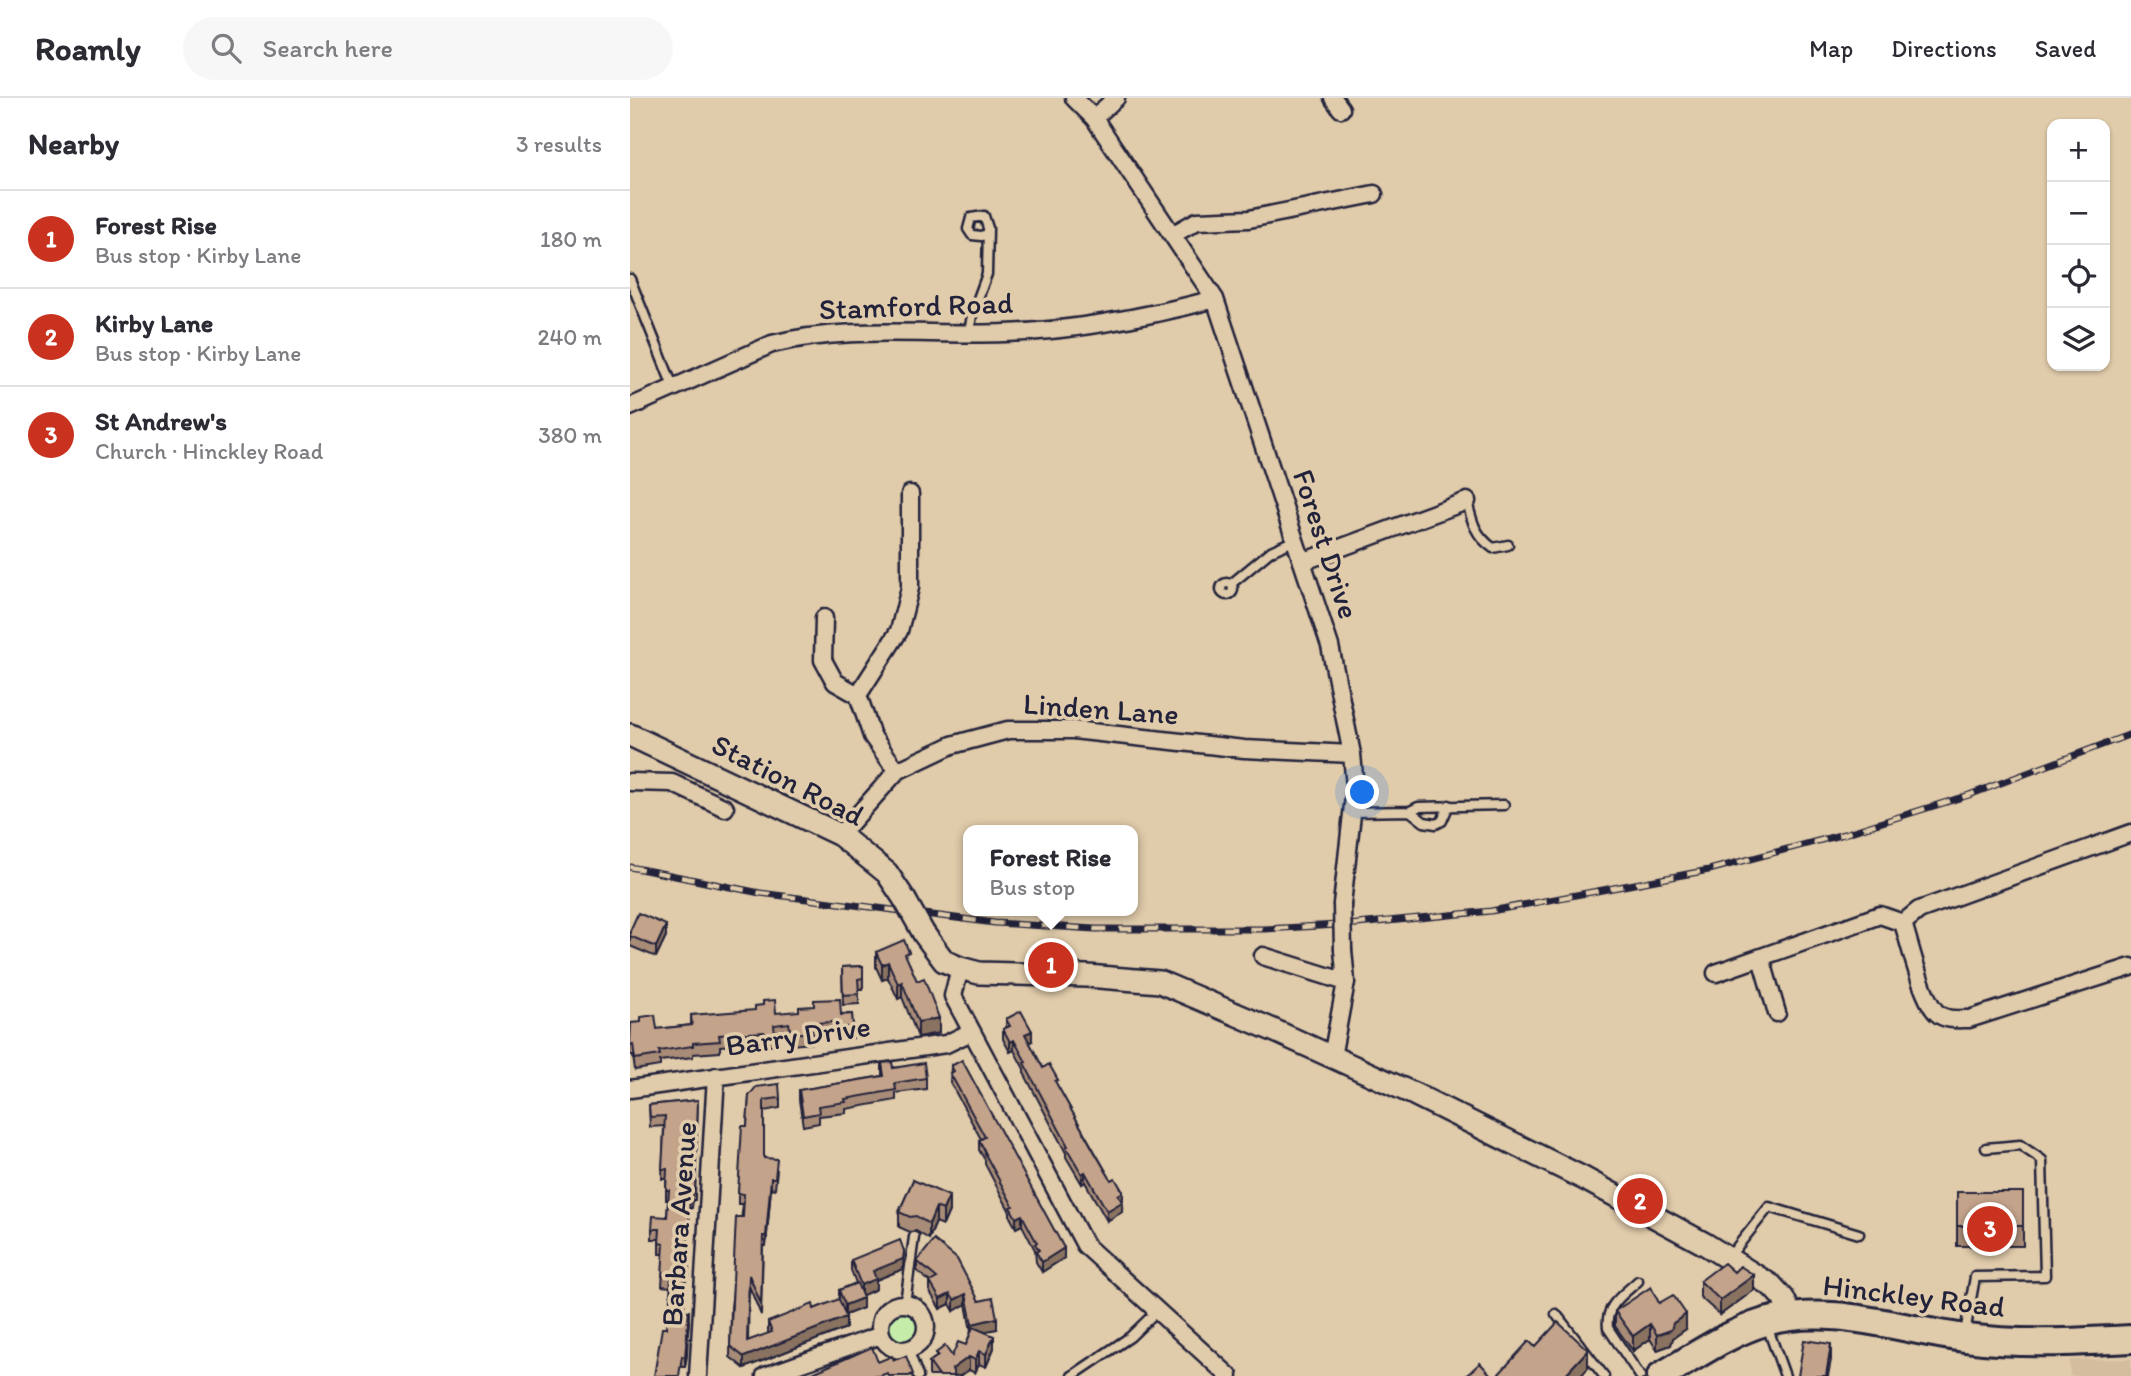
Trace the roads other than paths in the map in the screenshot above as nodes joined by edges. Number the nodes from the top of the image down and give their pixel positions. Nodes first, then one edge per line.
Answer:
1 (1074, 98) edge
2 (1116, 98) edge
3 (1094, 118) junction
4 (1374, 194) dead end
5 (988, 234) dead end
6 (1172, 235) junction
7 (630, 279) edge
8 (1215, 299) junction
9 (970, 333) junction
10 (674, 388) junction
11 (630, 407) edge
12 (910, 494) dead end
13 (1467, 501) joint
14 (1295, 540) junction
15 (1508, 545) dead end
16 (1302, 562) junction
17 (1231, 584) dead end
18 (824, 618) dead end
19 (858, 695) junction
20 (630, 735) edge
21 (1352, 754) junction
22 (897, 771) junction
23 (630, 782) edge
24 (1504, 804) dead end
25 (1449, 805) junction
26 (725, 808) dead end
27 (1352, 811) junction
28 (1410, 811) junction
29 (2131, 833) edge
30 (840, 835) junction
31 (1903, 923) junction
32 (1263, 956) dead end
33 (1761, 958) junction
34 (2131, 967) edge
35 (960, 968) junction
36 (1716, 973) dead end
37 (1346, 982) junction
38 (1777, 1013) dead end
39 (971, 1031) junction
40 (1332, 1057) junction
41 (716, 1076) junction
42 (630, 1089) edge
43 (1986, 1148) dead end
44 (1859, 1234) dead end
45 (914, 1237) dead end
46 (1729, 1258) junction
47 (1638, 1281) dead end
48 (905, 1303) junction
49 (1158, 1310) junction
50 (1556, 1314) dead end
51 (1792, 1317) junction
52 (1766, 1322) junction
53 (881, 1335) junction
54 (1964, 1338) junction
55 (2131, 1339) edge
56 (908, 1349) junction
57 (698, 1376) edge
58 (765, 1376) edge
59 (918, 1376) edge
60 (1072, 1376) edge
61 (1229, 1376) edge
62 (1604, 1376) edge
63 (1640, 1376) edge
64 (1661, 1376) edge
65 (1785, 1376) edge

1 - 3 street, Forest Drive
2 - 3 street
3 - 6 street, Forest Drive
4 - 6 street
5 - 9 lane
6 - 8 street, Forest Drive
7 - 10 lane
8 - 9 street, Stamford Road
8 - 14 street, Forest Drive
9 - 10 street, Stamford Road
10 - 11 street, Stamford Road
12 - 19 street
13 - 15 lane
13 - 16 street
14 - 16 street, Forest Drive
14 - 17 lane
16 - 21 street, Forest Drive
18 - 19 street
19 - 22 street
20 - 30 street, Station Road
21 - 22 street, Linden Lane
21 - 27 street, Forest Drive
22 - 30 street, Linden Lane
23 - 26 street
24 - 25 lane
25 - 28 lane
25 - 28 lane
27 - 28 lane
27 - 37 street, Forest Drive, bridge
29 - 31 street
30 - 35 street, Station Road, bridge
31 - 33 street
31 - 34 street
32 - 37 street
33 - 36 street
33 - 38 street
35 - 39 street
35 - 40 street
37 - 40 street, Forest Drive
39 - 41 street, Barry Drive
39 - 49 street
40 - 46 street
41 - 42 street, Barry Drive
41 - 57 street, Barbara Avenue
43 - 54 lane
44 - 46 lane
45 - 48 lane
46 - 51 street
47 - 63 lane
48 - 53 street
48 - 56 street
49 - 60 lane
49 - 61 street
50 - 62 lane
51 - 52 main road, Hinckley Road
51 - 54 main road, Hinckley Road
52 - 64 main road, Hinckley Road
52 - 65 lane
53 - 56 street
53 - 58 street
54 - 55 main road, Hinckley Road
56 - 59 lane

